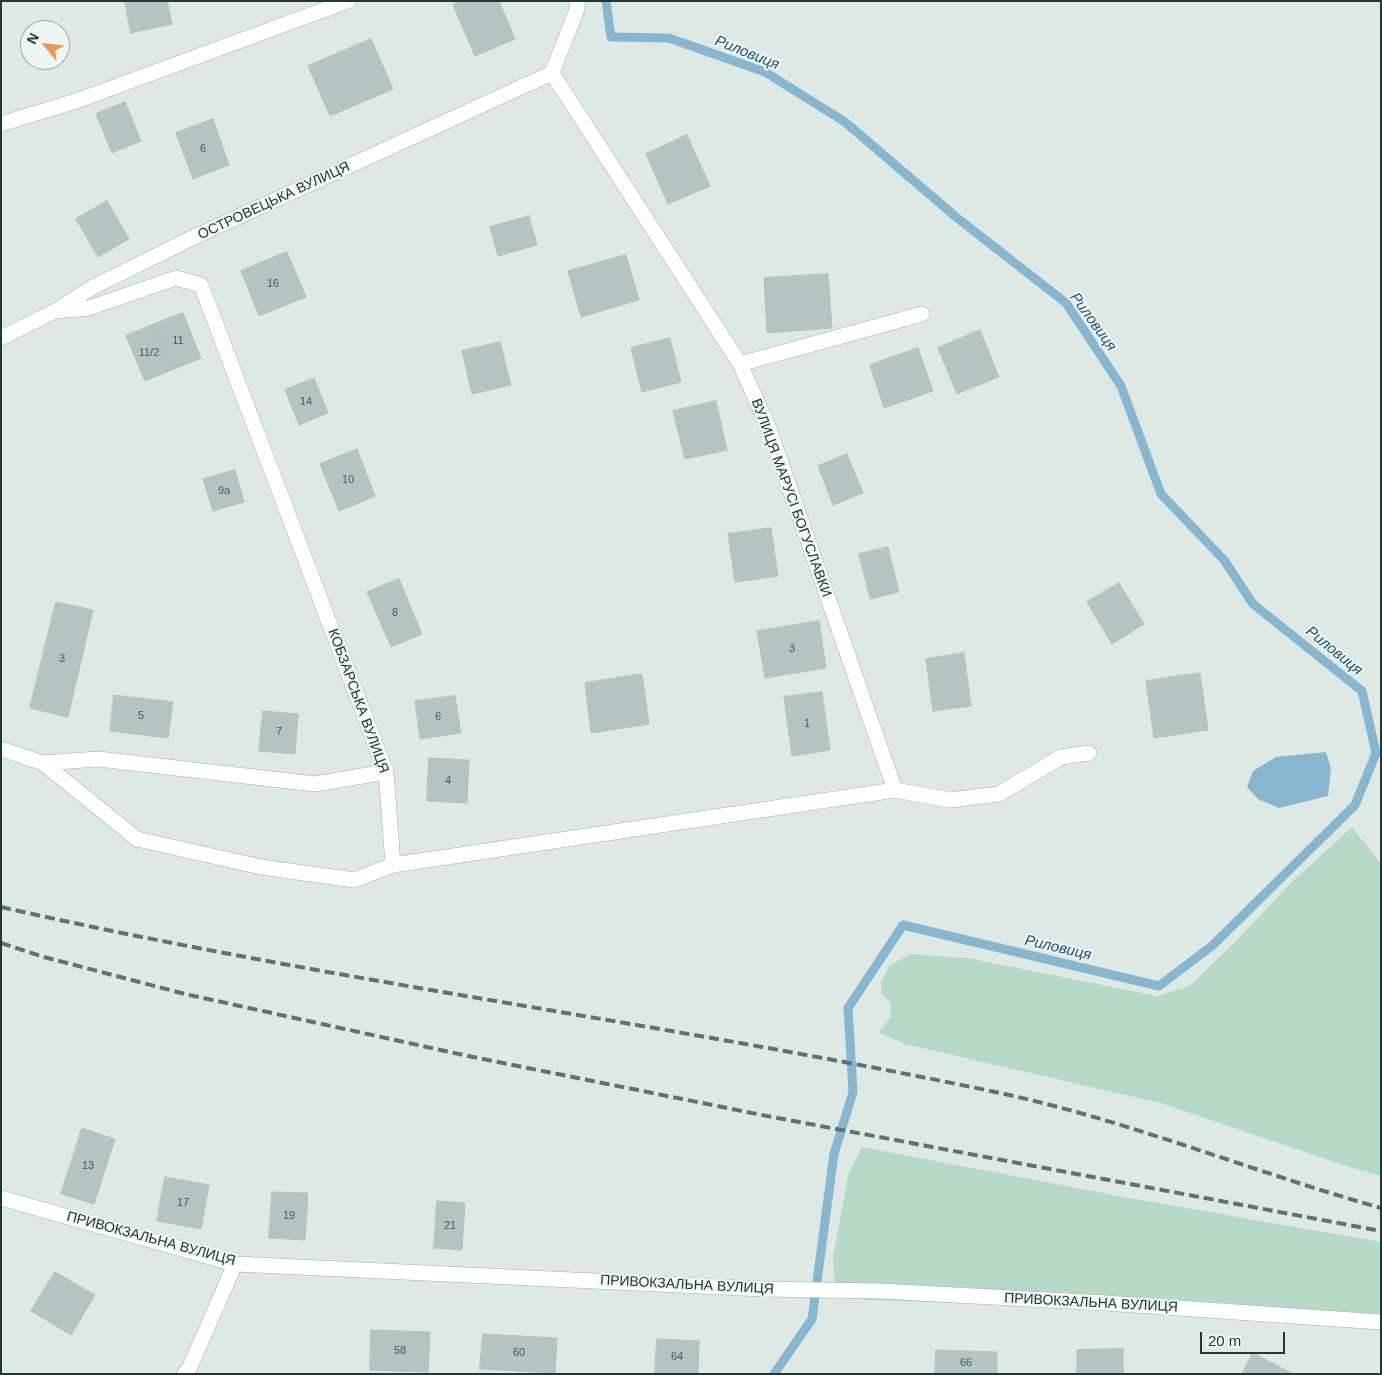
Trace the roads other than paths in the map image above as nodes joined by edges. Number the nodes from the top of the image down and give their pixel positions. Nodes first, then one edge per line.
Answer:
1 (348, 1) edge
2 (578, 1) edge
3 (552, 73) junction
4 (1, 124) edge
5 (54, 311) junction
6 (922, 314) dead end
7 (1, 338) edge
8 (740, 364) junction
9 (1, 749) edge
10 (1089, 753) dead end
11 (43, 763) junction
12 (386, 772) junction
13 (895, 790) junction
14 (393, 865) junction
15 (1, 1198) edge
16 (235, 1264) junction
17 (1381, 1322) edge
18 (190, 1372) edge

1 - 4 street
2 - 3 street
3 - 5 street, ОСТРОВЕЦЬКА ВУЛИЦЯ
3 - 8 street, ВУЛИЦЯ МАРУСІ БОГУСЛАВКИ
5 - 7 street, ОСТРОВЕЦЬКА ВУЛИЦЯ
5 - 12 street, КОБЗАРСЬКА ВУЛИЦЯ
6 - 8 street
8 - 13 street, ВУЛИЦЯ МАРУСІ БОГУСЛАВКИ
9 - 11 street
10 - 13 street
11 - 12 street
11 - 14 street
12 - 14 street, КОБЗАРСЬКА ВУЛИЦЯ
13 - 14 street
15 - 16 street, ПРИВОКЗАЛЬНА ВУЛИЦЯ
16 - 17 street, ПРИВОКЗАЛЬНА ВУЛИЦЯ
16 - 18 street

